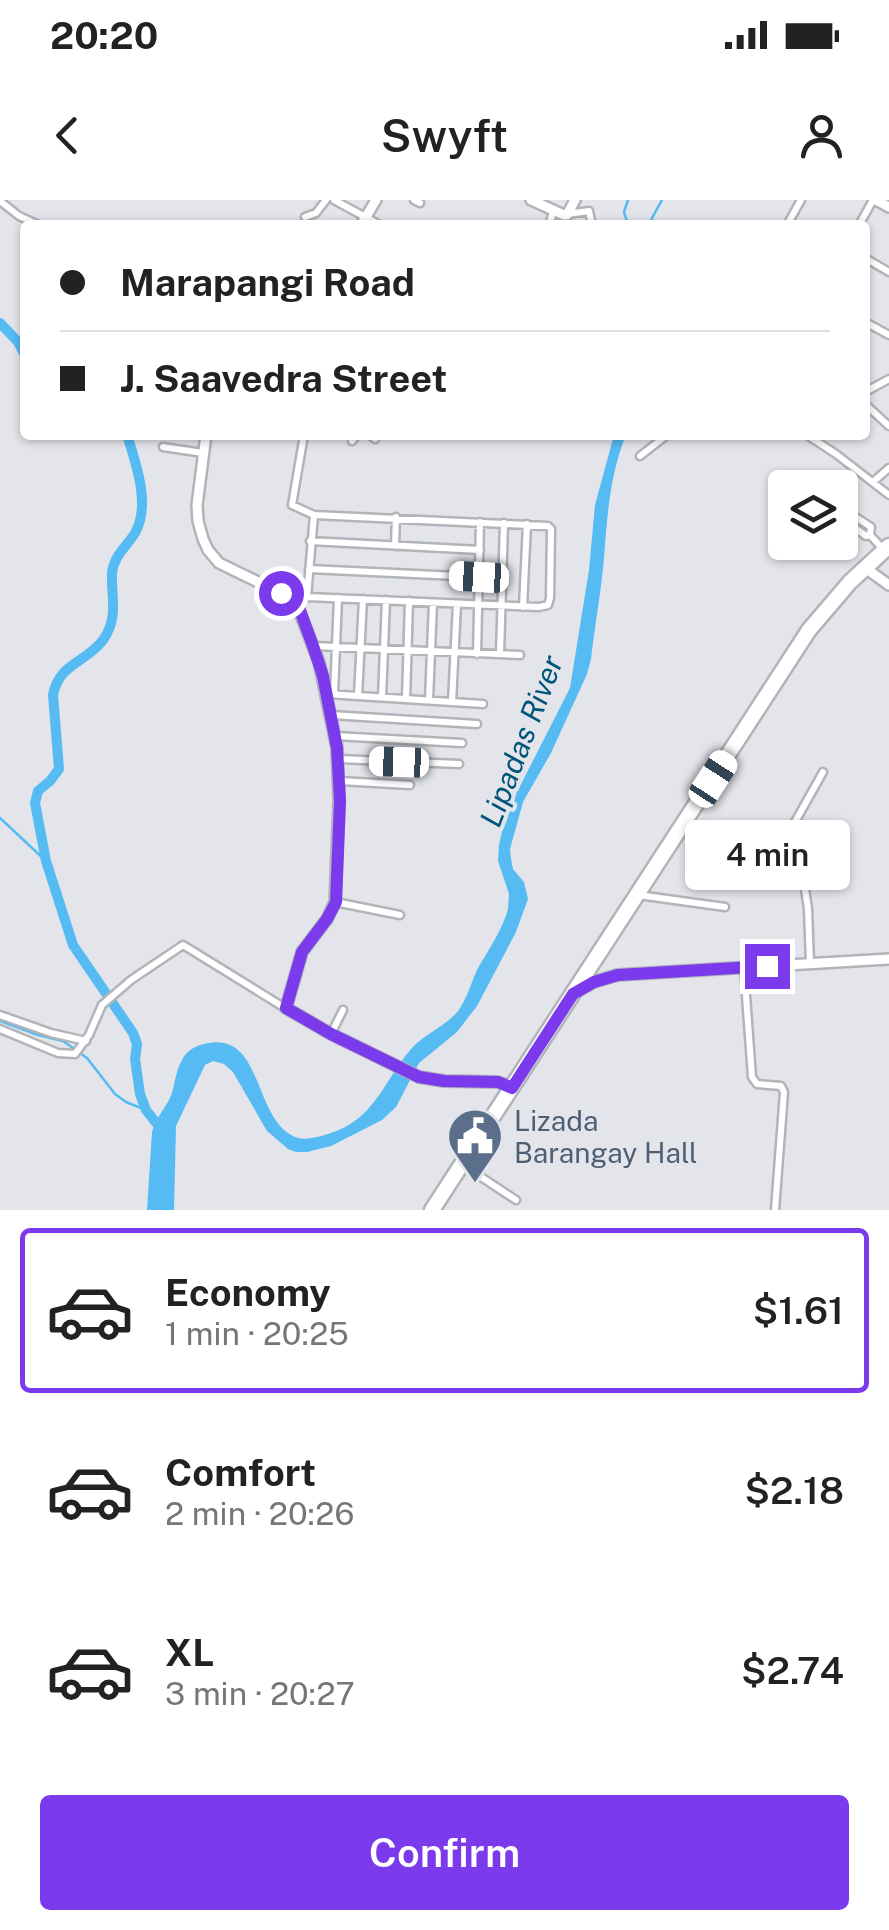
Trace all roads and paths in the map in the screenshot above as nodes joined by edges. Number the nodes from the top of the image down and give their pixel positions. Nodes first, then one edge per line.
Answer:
1 (0, 200) edge
2 (326, 200) edge
3 (334, 200) edge
4 (531, 200) edge
5 (575, 200) edge
6 (875, 200) edge
7 (889, 207) edge
8 (553, 212) junction
9 (566, 215) junction
10 (305, 217) dead end
11 (28, 220) edge
12 (363, 220) edge
13 (551, 220) edge
14 (591, 220) edge
15 (870, 409) edge
16 (889, 426) edge
17 (205, 440) edge
18 (303, 440) edge
19 (661, 440) edge
20 (815, 440) edge
21 (163, 447) dead end
22 (203, 453) junction
23 (640, 456) dead end
24 (889, 468) edge
25 (873, 482) junction
26 (889, 495) edge
27 (314, 514) junction
28 (396, 518) junction
29 (858, 521) edge
30 (480, 522) junction
31 (504, 523) junction
32 (528, 524) junction
33 (310, 541) junction
34 (395, 546) junction
35 (886, 548) edge
36 (480, 550) junction
37 (864, 567) junction
38 (309, 568) junction
39 (479, 577) junction
40 (888, 583) edge
41 (308, 597) junction
42 (338, 598) junction
43 (362, 599) junction
44 (386, 600) junction
45 (410, 602) junction
46 (433, 602) junction
47 (457, 604) junction
48 (478, 604) junction
49 (298, 605) junction
50 (501, 606) junction
51 (524, 606) junction
52 (313, 646) junction
53 (336, 647) junction
54 (360, 648) junction
55 (384, 649) junction
56 (408, 650) junction
57 (431, 652) junction
58 (454, 652) junction
59 (477, 654) junction
60 (500, 654) junction
61 (520, 655) dead end
62 (331, 694) junction
63 (358, 696) junction
64 (382, 697) junction
65 (406, 699) junction
66 (429, 700) junction
67 (452, 702) junction
68 (483, 704) dead end
69 (331, 716) junction
70 (477, 724) dead end
71 (335, 736) junction
72 (462, 743) dead end
73 (338, 759) junction
74 (459, 764) dead end
75 (824, 772) dead end
76 (340, 781) junction
77 (410, 785) dead end
78 (638, 895) junction
79 (336, 902) junction
80 (725, 907) dead end
81 (400, 915) dead end
82 (599, 954) junction
83 (889, 959) edge
84 (810, 963) junction
85 (744, 967) junction
86 (618, 975) junction
87 (573, 994) junction
88 (286, 1008) junction
89 (343, 1010) dead end
90 (0, 1015) edge
91 (0, 1029) edge
92 (331, 1034) junction
93 (86, 1041) junction
94 (512, 1088) junction
95 (462, 1165) junction
96 (516, 1200) dead end
97 (432, 1210) edge
98 (774, 1210) edge

1 - 11 street
2 - 10 street
3 - 12 street
4 - 8 street
5 - 9 street
6 - 7 street
8 - 9 street
8 - 13 street
9 - 14 street
15 - 16 street
17 - 22 street
18 - 27 street
19 - 23 street
20 - 25 street
21 - 22 street
22 - 49 street
24 - 25 street
25 - 26 street
27 - 28 street
27 - 33 street
28 - 30 street
28 - 34 street
29 - 35 street
30 - 31 street
30 - 36 street
31 - 32 street
31 - 50 street
32 - 51 street
32 - 51 street
33 - 34 street
33 - 38 street
34 - 36 street
35 - 37 highway
36 - 39 street
37 - 40 street
37 - 78 highway
38 - 39 street
38 - 41 street
39 - 48 street
41 - 42 street
41 - 49 street
42 - 43 street
42 - 53 street
43 - 44 street
43 - 54 street
44 - 45 street
44 - 55 street
45 - 46 street
45 - 56 street
46 - 47 street
46 - 57 street
47 - 48 street
47 - 58 street
48 - 50 street
48 - 59 street
49 - 52 street
50 - 51 street
50 - 60 street
52 - 53 street
52 - 62 street
53 - 54 street
53 - 62 street
54 - 55 street
54 - 63 street
55 - 56 street
55 - 64 street
56 - 57 street
56 - 65 street
57 - 58 street
57 - 66 street
58 - 59 street
58 - 67 street
59 - 60 street
60 - 61 street
62 - 63 street
62 - 69 street
63 - 64 street
64 - 65 street
65 - 66 street
66 - 67 street
67 - 68 street
69 - 70 street
69 - 71 street
71 - 72 street
71 - 73 street
73 - 74 street
73 - 76 street
75 - 84 street
76 - 77 street
76 - 79 street
78 - 80 street
78 - 82 highway
79 - 81 street
79 - 88 street
82 - 86 street
82 - 87 highway
83 - 84 street
84 - 85 street
85 - 86 street
85 - 98 street
86 - 87 street
87 - 94 highway
88 - 92 street
88 - 93 street
89 - 92 street
90 - 93 street
91 - 93 street
92 - 94 street
94 - 95 highway
95 - 96 street
95 - 97 highway

